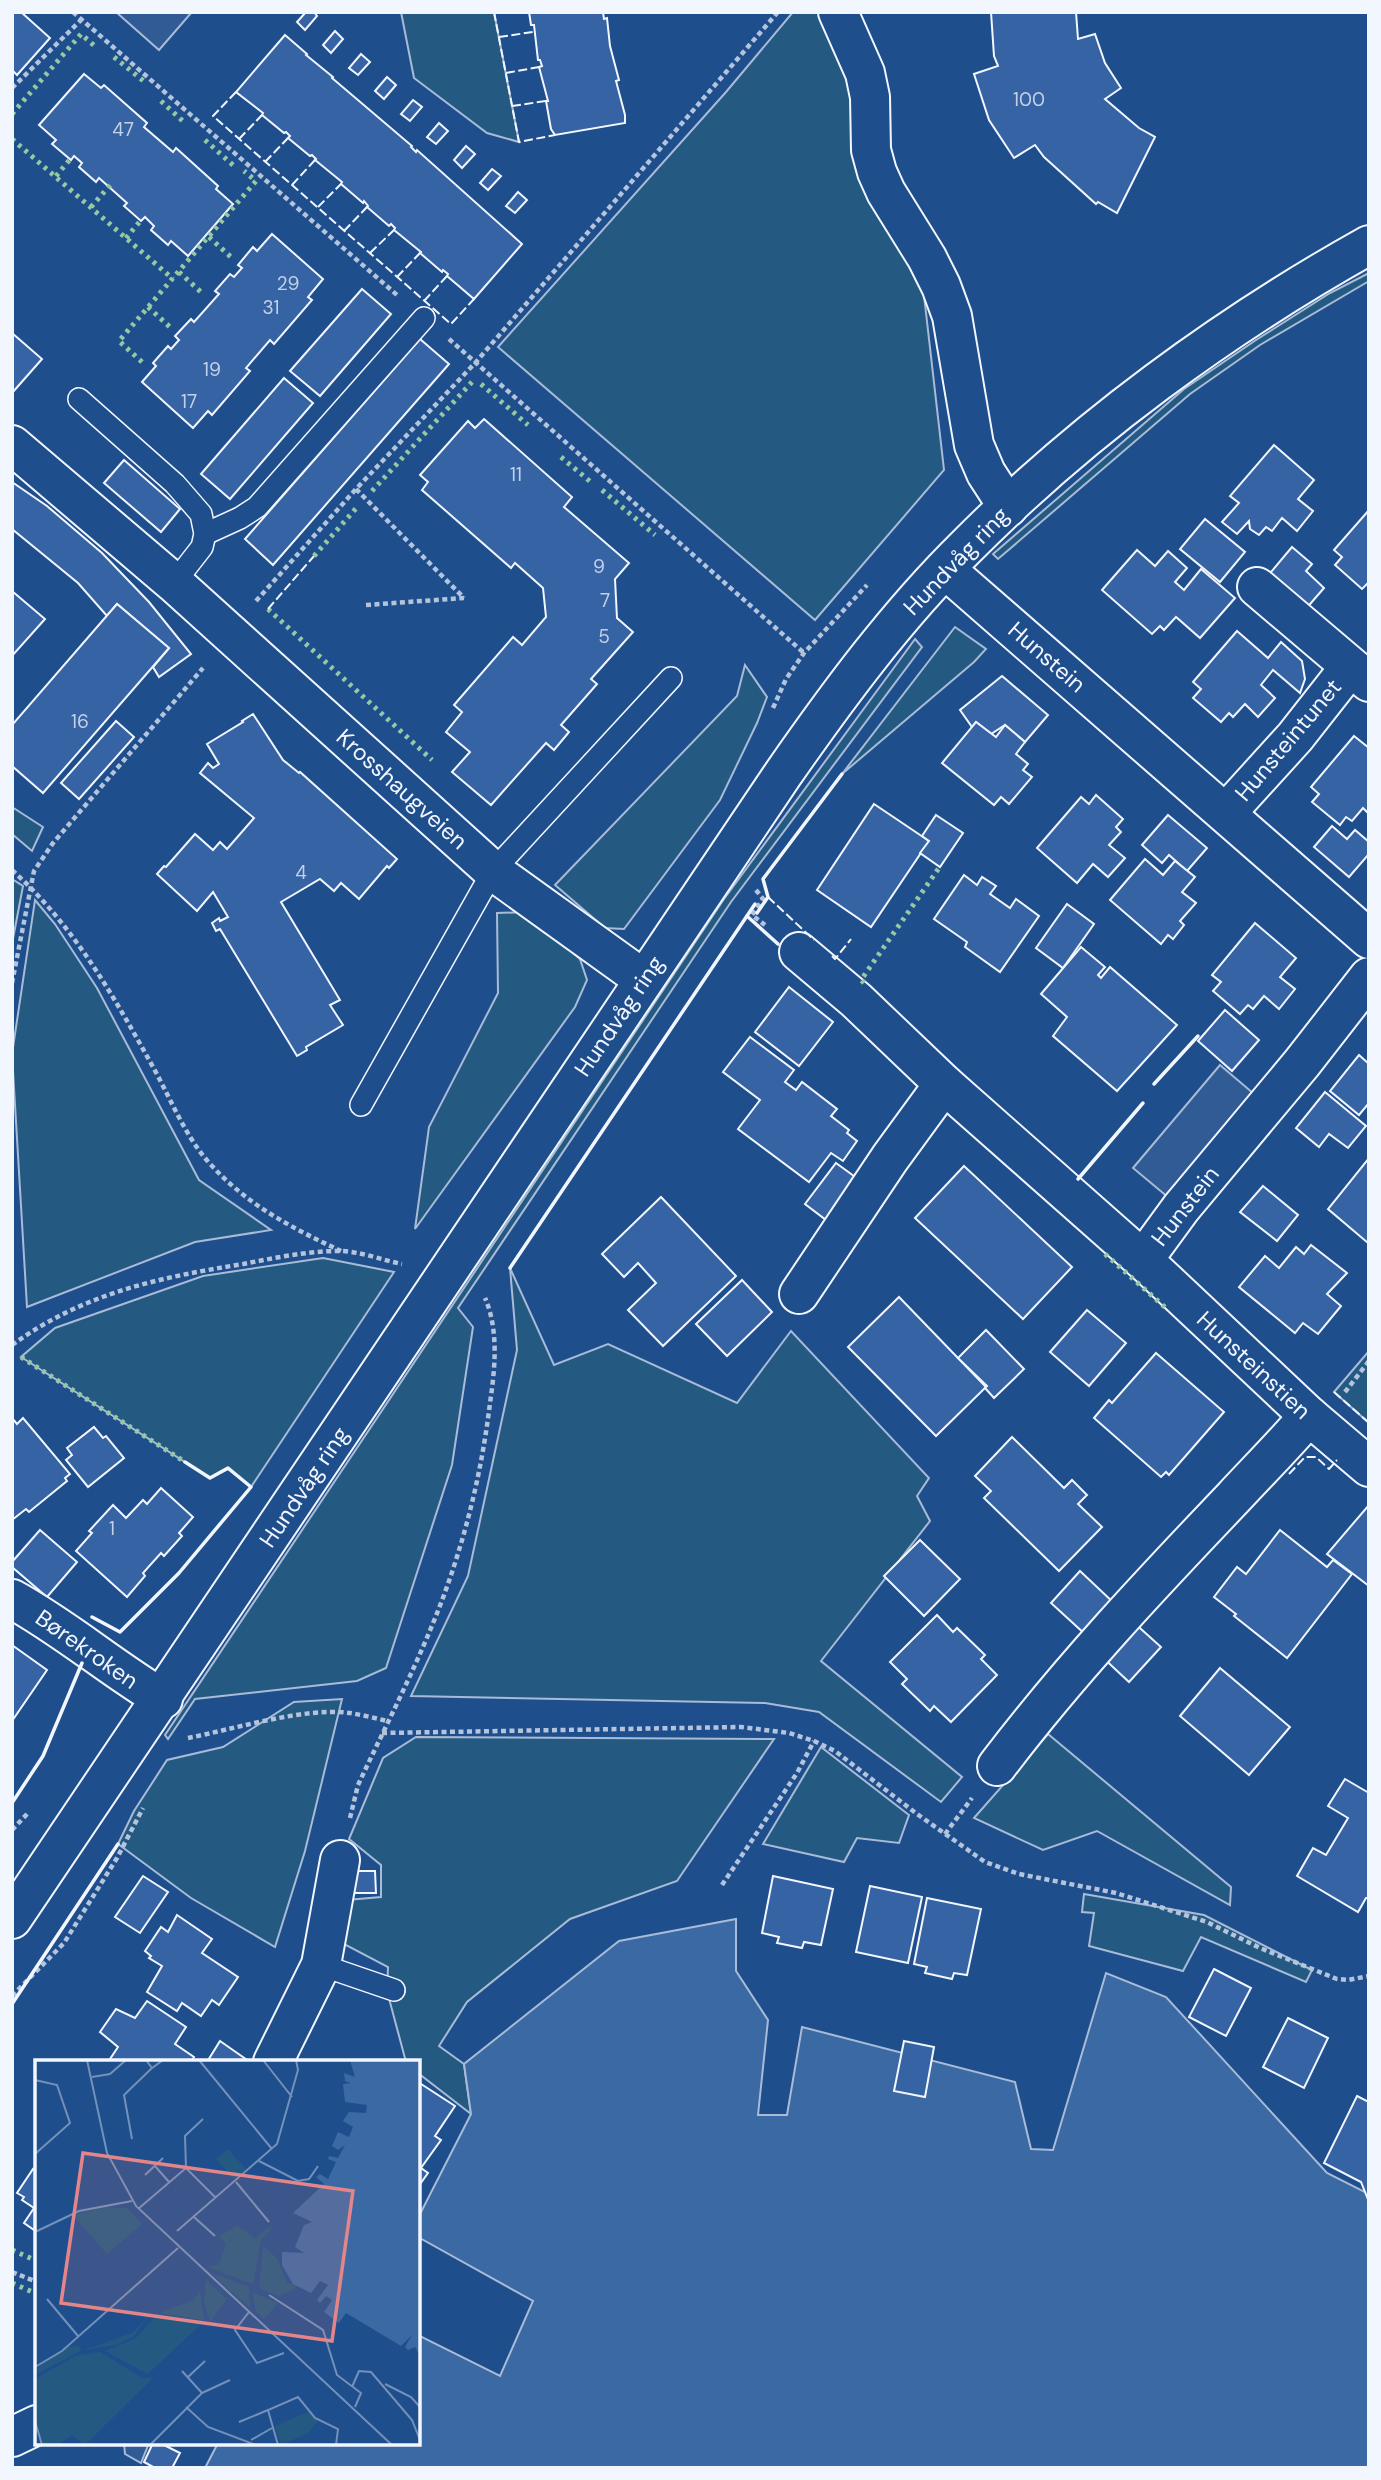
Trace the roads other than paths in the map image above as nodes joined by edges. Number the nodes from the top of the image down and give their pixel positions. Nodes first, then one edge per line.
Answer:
1 (838, 12) edge
2 (1369, 245) edge
3 (424, 318) dead end
4 (79, 399) dead end
5 (12, 445) edge
6 (1008, 507) junction
7 (205, 534) junction
8 (945, 569) junction
9 (173, 583) junction
10 (1257, 587) dead end
11 (1359, 674) edge
12 (671, 678) dead end
13 (1226, 813) junction
14 (493, 871) junction
15 (1369, 939) edge
16 (799, 952) dead end
17 (1369, 977) edge
18 (643, 979) junction
19 (944, 1084) junction
20 (361, 1105) dead end
21 (1143, 1260) junction
22 (799, 1294) dead end
23 (1309, 1416) junction
24 (1369, 1467) edge
25 (12, 1599) edge
26 (163, 1699) junction
27 (997, 1766) dead end
28 (340, 1860) road end
29 (12, 1919) edge
30 (320, 1965) junction
31 (394, 1990) dead end
32 (274, 2060) edge
33 (35, 2426) edge
34 (12, 2437) edge

1 - 6 street
2 - 6 street, Hundvåg ring
3 - 7 lane
4 - 7 lane
5 - 9 street, Krosshaugveien
6 - 8 street, Hundvåg ring
7 - 9 lane
8 - 13 street, Hunstein
8 - 18 street, Hundvåg ring
9 - 14 street, Krosshaugveien
10 - 11 street
11 - 13 street, Hunsteintunet
12 - 14 lane
13 - 15 street, Hunstein
14 - 18 street, Krosshaugveien
14 - 20 lane
16 - 19 street, Hunstein
17 - 21 street, Hunstein
18 - 26 street, Hundvåg ring
19 - 21 street, Hunstein
19 - 22 street
21 - 23 street, Hunsteinstien
23 - 24 street, Hunsteinstien
23 - 27 street
25 - 26 street, Børekroken
26 - 29 street, Hundvåg ring
28 - 30 street
30 - 31 lane
30 - 32 street
33 - 34 street

